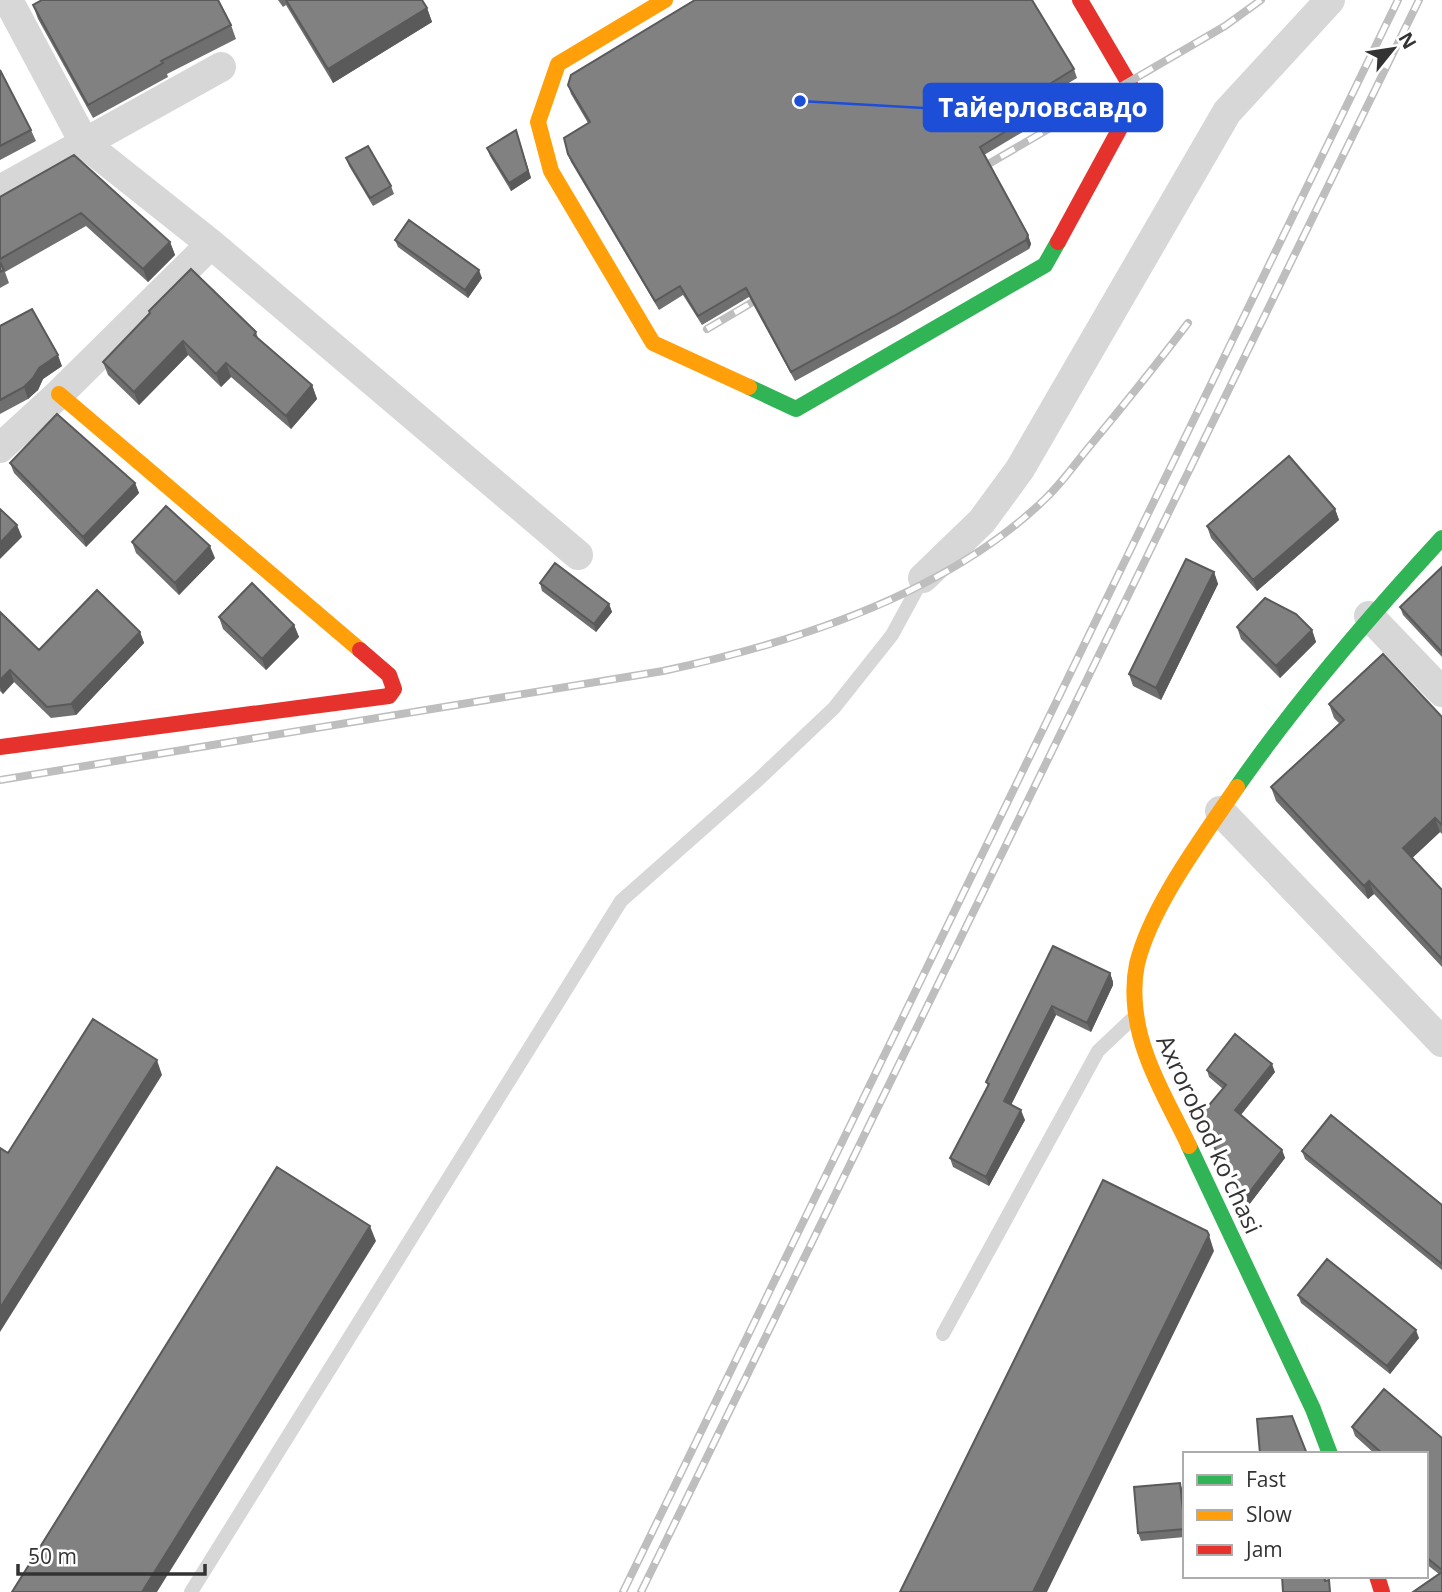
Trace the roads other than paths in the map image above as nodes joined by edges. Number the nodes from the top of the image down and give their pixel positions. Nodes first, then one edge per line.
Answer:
1 (8, 0) edge
2 (664, 0) edge
3 (1080, 0) edge
4 (1330, 0) edge
5 (221, 67) dead end
6 (85, 144) junction
7 (0, 190) edge
8 (211, 244) junction
9 (59, 394) junction
10 (0, 448) edge
11 (1442, 538) edge
12 (578, 555) dead end
13 (923, 578) joint
14 (1369, 616) junction
15 (1442, 692) edge
16 (0, 747) edge
17 (1220, 811) junction
18 (1136, 1015) junction
19 (1442, 1042) edge
20 (943, 1334) dead end
21 (1329, 1452) edge
22 (191, 1592) edge

1 - 6 street
2 - 3 street
4 - 13 street
5 - 6 street
6 - 7 street
6 - 8 street
8 - 9 street
8 - 12 street
9 - 10 street
9 - 16 street
11 - 14 street, Axrorobod ko'chasi
13 - 22 lane
14 - 15 street
14 - 17 street, Axrorobod ko'chasi
17 - 18 street, Axrorobod ko'chasi
17 - 19 street
18 - 20 lane
18 - 21 street, Axrorobod ko'chasi

